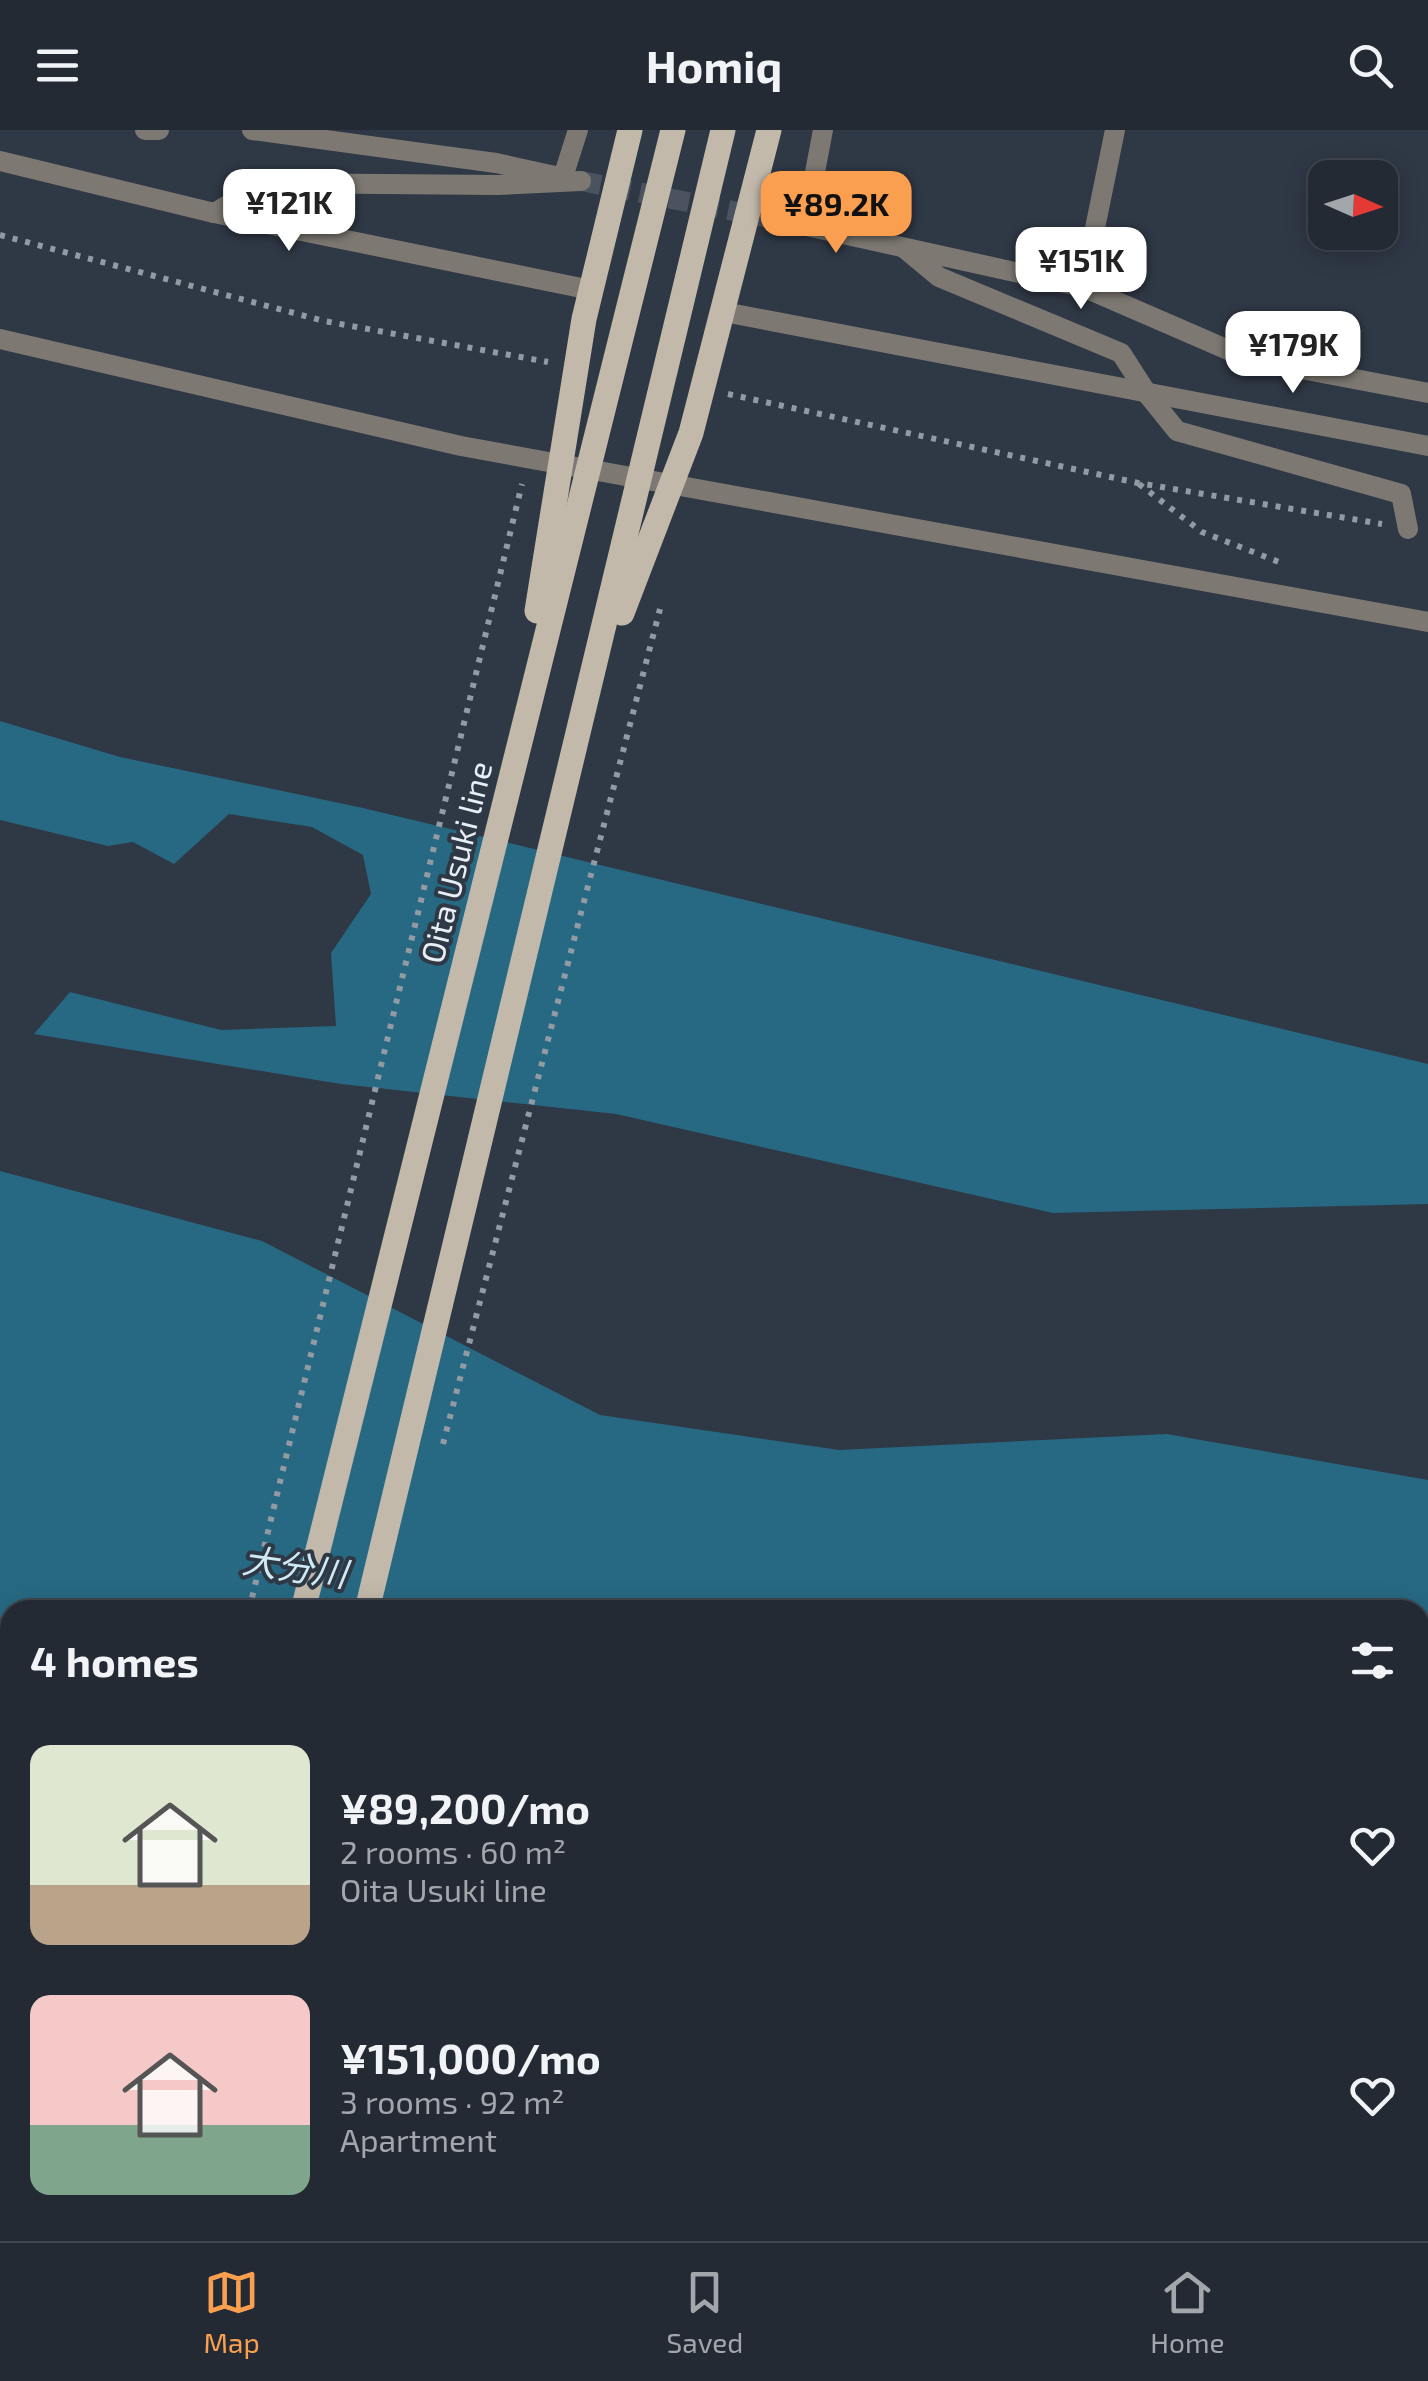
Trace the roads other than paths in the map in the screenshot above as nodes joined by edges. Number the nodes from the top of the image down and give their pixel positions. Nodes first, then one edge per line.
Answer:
1 (145, 130) edge
2 (159, 130) edge
3 (252, 130) edge
4 (578, 130) edge
5 (630, 130) edge
6 (673, 130) edge
7 (723, 130) edge
8 (769, 130) edge
9 (823, 130) edge
10 (1115, 130) edge
11 (0, 161) edge
12 (563, 178) junction
13 (214, 213) junction
14 (896, 242) junction
15 (1083, 288) junction
16 (591, 290) junction
17 (724, 312) junction
18 (0, 339) edge
19 (1428, 393) edge
20 (1148, 396) junction
21 (1428, 446) edge
22 (1408, 528) dead end
23 (1428, 622) edge
24 (590, 692) junction
25 (526, 710) junction
26 (305, 1600) edge
27 (370, 1600) edge

1 - 2 street
3 - 12 street
4 - 12 street
5 - 16 main road
6 - 25 main road, Oita Usuki line
7 - 24 main road
8 - 17 main road
9 - 14 street
10 - 15 street
11 - 13 street
12 - 13 street
13 - 16 street
14 - 15 street
14 - 20 street
15 - 19 street
16 - 25 main road
17 - 20 street
17 - 24 main road
18 - 23 street
20 - 21 street
20 - 22 street
24 - 27 main road
25 - 26 main road, Oita Usuki line

